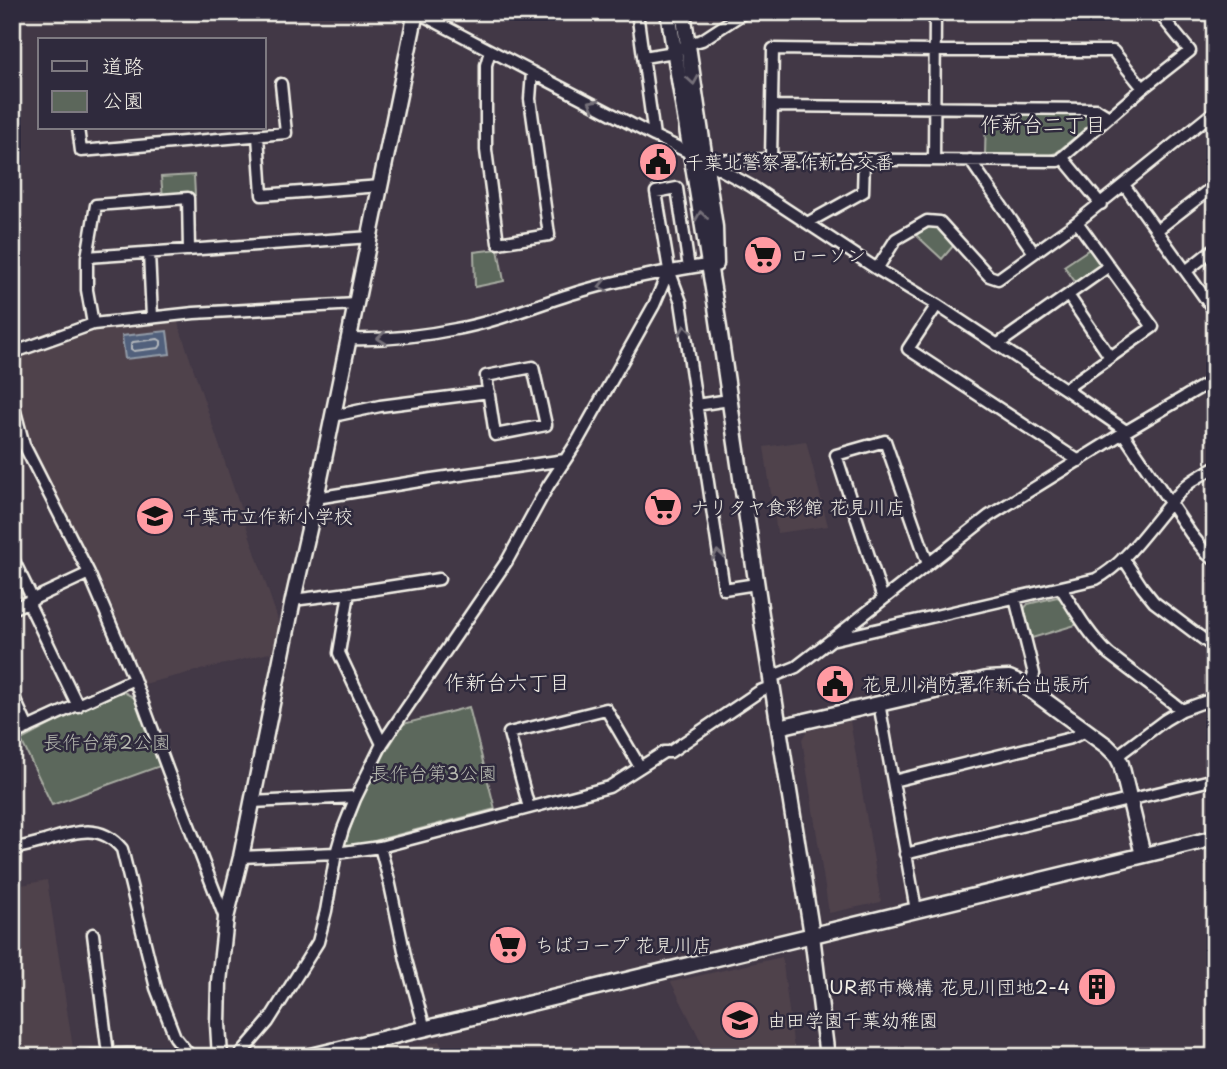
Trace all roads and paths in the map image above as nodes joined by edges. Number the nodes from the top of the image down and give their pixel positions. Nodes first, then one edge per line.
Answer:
1 (416, 12) edge
2 (637, 12) edge
3 (668, 12) edge
4 (683, 12) edge
5 (745, 12) edge
6 (935, 12) edge
7 (1158, 12) edge
8 (688, 44) junction
9 (490, 51) junction
10 (936, 51) junction
11 (674, 52) junction
12 (644, 57) junction
13 (532, 72) junction
14 (281, 84) dead end
15 (1143, 88) junction
16 (772, 106) junction
17 (934, 107) junction
18 (1215, 111) edge
19 (1109, 117) junction
20 (78, 130) edge
21 (258, 136) junction
22 (654, 136) junction
23 (690, 153) junction
24 (1062, 157) junction
25 (771, 159) junction
26 (864, 159) junction
27 (934, 160) junction
28 (970, 160) junction
29 (706, 162) junction
30 (1124, 185) junction
31 (1215, 185) edge
32 (381, 186) junction
33 (1101, 204) junction
34 (1077, 222) junction
35 (807, 223) junction
36 (1157, 230) junction
37 (371, 237) junction
38 (1215, 248) edge
39 (189, 250) junction
40 (149, 253) junction
41 (1034, 253) junction
42 (87, 257) junction
43 (712, 264) junction
44 (1109, 266) junction
45 (689, 268) junction
46 (877, 269) junction
47 (669, 270) junction
48 (1186, 271) junction
49 (1068, 295) junction
50 (357, 304) junction
51 (937, 306) junction
52 (1215, 312) edge
53 (152, 317) junction
54 (93, 324) junction
55 (349, 339) junction
56 (997, 345) junction
57 (12, 353) edge
58 (1110, 357) junction
59 (1215, 379) edge
60 (1065, 389) junction
61 (489, 392) junction
62 (12, 400) edge
63 (729, 400) junction
64 (696, 405) junction
65 (333, 416) junction
66 (16, 430) edge
67 (1124, 432) junction
68 (565, 460) junction
69 (1079, 461) junction
70 (1215, 467) edge
71 (316, 498) junction
72 (1170, 503) junction
73 (12, 557) edge
74 (1123, 558) junction
75 (1215, 560) edge
76 (928, 564) junction
77 (89, 573) junction
78 (439, 579) dead end
79 (756, 584) junction
80 (1061, 589) junction
81 (349, 593) junction
82 (1015, 598) junction
83 (883, 599) junction
84 (293, 600) junction
85 (30, 601) junction
86 (12, 609) edge
87 (831, 640) junction
88 (1215, 648) edge
89 (134, 679) junction
90 (772, 682) junction
91 (1028, 688) junction
92 (12, 694) edge
93 (1215, 698) edge
94 (879, 703) junction
95 (78, 706) junction
96 (1182, 710) junction
97 (779, 727) junction
98 (28, 728) junction
99 (1086, 731) junction
100 (12, 735) edge
101 (382, 744) junction
102 (1117, 757) junction
103 (640, 767) junction
104 (1215, 779) edge
105 (893, 781) junction
106 (356, 797) junction
107 (1130, 800) junction
108 (252, 802) junction
109 (529, 808) junction
110 (1215, 838) edge
111 (380, 847) junction
112 (12, 849) edge
113 (336, 853) junction
114 (905, 854) junction
115 (1143, 855) junction
116 (241, 857) junction
117 (916, 910) junction
118 (226, 918) junction
119 (93, 934) dead end
120 (812, 935) junction
121 (425, 1029) junction
122 (108, 1054) junction
123 (78, 1057) edge
124 (171, 1057) edge
125 (191, 1057) edge
126 (220, 1057) edge
127 (238, 1057) edge
128 (307, 1057) edge
129 (827, 1057) edge

1 - 9 street
1 - 32 street
2 - 12 street
3 - 11 street
4 - 8 street
5 - 8 street
6 - 10 street
7 - 15 street
8 - 11 street
8 -> 29 street
9 - 13 street
9 - 13 street
10 - 15 street
10 - 16 street
10 - 17 street
11 - 12 street
11 - 23 street
12 - 22 street
22 -> 13 street
14 - 21 street
15 - 19 street
16 - 17 street
16 - 25 street
17 - 19 street
17 - 27 street
18 - 30 street
19 - 24 street
20 - 21 street
21 - 32 street
22 - 23 street
23 - 29 street
43 -> 23 street
24 - 28 street
24 - 33 street
25 - 26 street
25 - 29 street
26 - 27 street
26 - 35 street
27 - 28 street
28 - 41 street
29 - 35 street
29 - 43 street
30 - 33 street
30 - 36 street
31 - 36 street
32 - 37 street
33 - 34 street
34 - 41 street
34 - 44 street
35 - 46 street
36 - 48 street
37 - 39 street
37 - 50 street
38 - 48 street
39 - 40 street
39 - 42 street
40 - 42 street
40 - 53 street
41 - 46 street
42 - 54 street
43 - 45 street
43 - 63 street
44 - 49 street
44 - 58 street
45 - 47 street
45 - 47 street
46 - 51 street
47 -> 55 street
64 -> 47 street
47 - 68 street
48 - 52 street
49 - 56 street
49 - 58 street
50 - 53 street
50 - 55 street
51 - 56 street
51 - 69 street
53 - 54 street
54 - 57 street
55 - 65 street
56 - 60 street
58 - 60 street
59 - 67 street
60 - 67 street
61 - 61 street
61 - 65 street
62 - 66 street
63 - 64 street
63 - 79 street
79 -> 64 street
65 - 71 street
66 - 77 street
67 - 69 street
67 - 72 street
68 - 71 street
68 - 101 street
69 - 76 street
70 - 72 street
71 - 84 street
72 - 74 street
72 - 75 street
73 - 85 street
74 - 80 street
74 - 88 street
76 - 83 street
76 - 83 street
77 - 85 street
77 - 89 street
78 - 81 street
79 - 90 street
80 - 82 street
80 - 96 street
81 - 84 street
81 - 101 street
82 - 87 street
82 - 91 street
83 - 87 street
84 - 108 street
85 - 86 street
85 - 95 street
87 - 90 street
89 - 95 street
89 - 118 street
90 - 97 street
90 - 103 street
91 - 94 street
91 - 99 street
92 - 98 street
93 - 96 street
94 - 97 street
94 - 105 street
95 - 98 street
96 - 102 street
97 - 120 street
98 - 100 street
99 - 102 street
99 - 105 street
101 - 106 street
102 - 107 street
103 - 109 street
103 - 109 street
104 - 107 street
105 - 114 street
106 - 108 street
106 - 113 street
107 - 114 street
107 - 115 street
108 - 116 street
109 - 111 street
110 - 115 street
111 - 113 street
111 - 121 street
112 - 125 street
113 - 116 street
113 - 127 street
114 - 117 street
115 - 117 street
116 - 118 street
117 - 120 street
118 - 126 street
119 - 122 street
120 - 121 street
120 - 129 street
121 - 128 street
122 - 123 street
122 - 124 street

